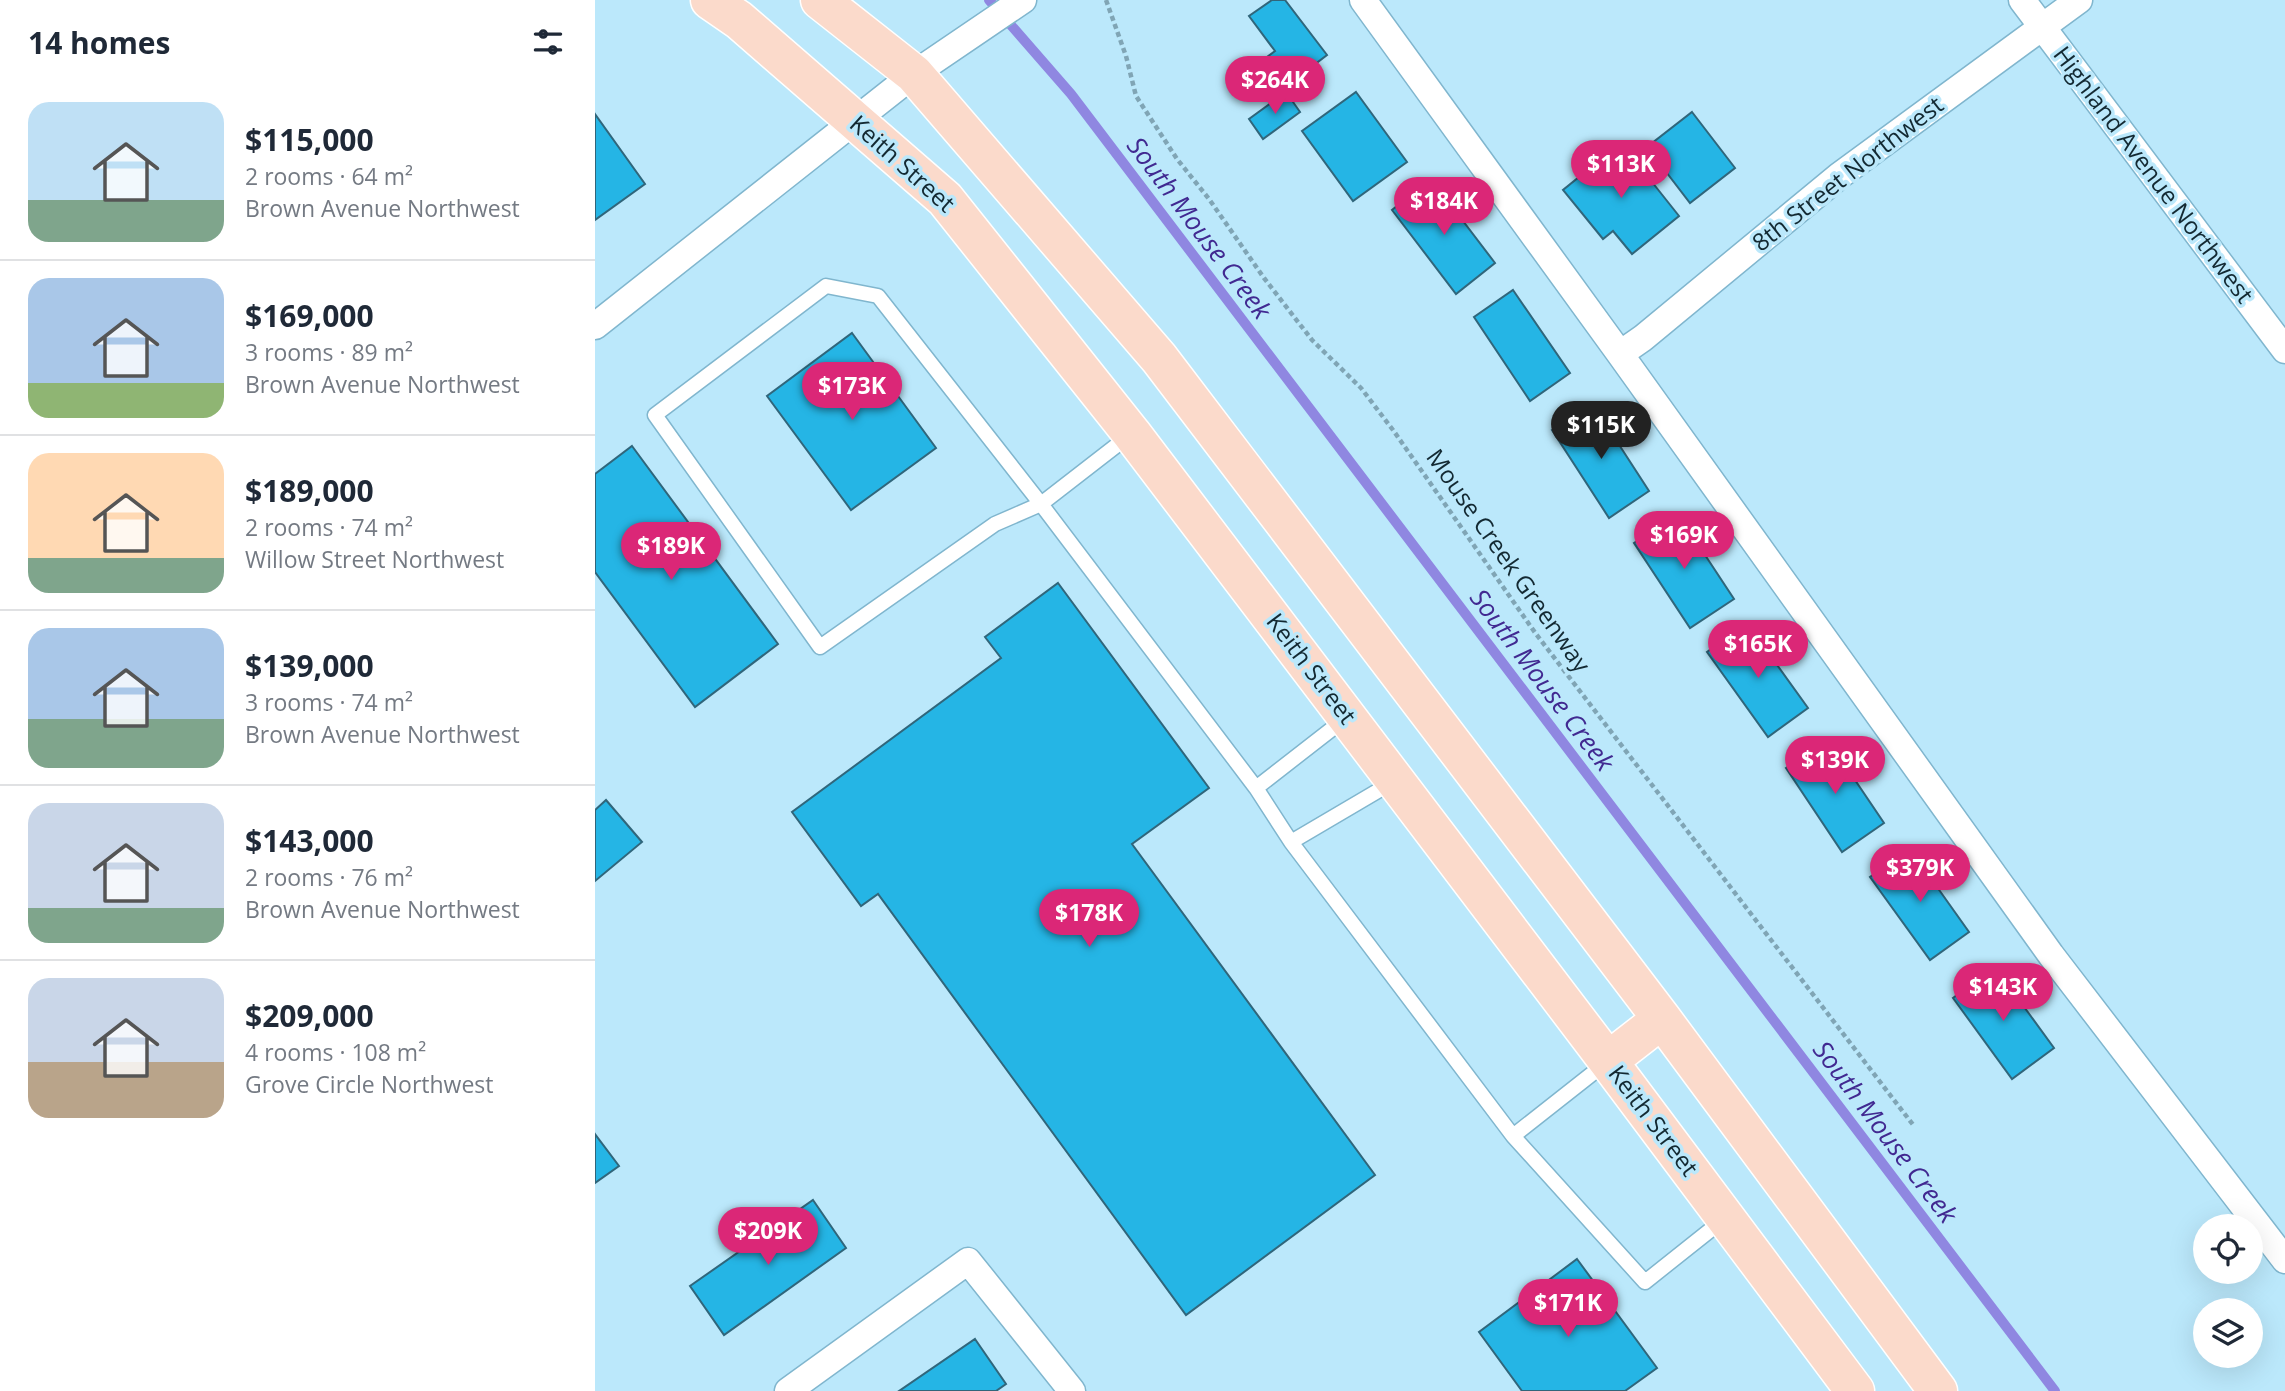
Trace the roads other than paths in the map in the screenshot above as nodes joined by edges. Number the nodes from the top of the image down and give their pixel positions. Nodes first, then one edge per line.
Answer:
1 (710, 0) edge
2 (820, 0) edge
3 (1363, 0) edge
4 (2022, 0) edge
5 (2079, 0) edge
6 (1020, 2) edge
7 (2043, 28) junction
8 (914, 74) junction
9 (854, 121) junction
10 (595, 326) edge
11 (2285, 350) edge
12 (1621, 354) junction
13 (1132, 434) junction
14 (1041, 504) junction
15 (1347, 717) junction
16 (1395, 781) junction
17 (1256, 789) junction
18 (1291, 842) junction
19 (1662, 1019) junction
20 (1608, 1061) junction
21 (1513, 1136) junction
22 (1726, 1218) junction
23 (2285, 1260) edge
24 (788, 1391) edge
25 (1072, 1391) edge
26 (1855, 1391) edge
27 (1938, 1391) edge

1 - 9 main road, Keith Street
2 - 8 main road
3 - 12 street
4 - 7 street, Highland Avenue Northwest
5 - 7 street, 8th Street Northwest
6 - 8 street
7 - 11 street, Highland Avenue Northwest
7 - 12 street, 8th Street Northwest
8 - 9 street
8 - 19 main road
9 - 10 street
9 - 13 main road, Keith Street
12 - 23 street
13 - 14 lane
13 - 15 main road, Keith Street
14 - 14 lane
14 - 17 lane
15 - 16 main road, Keith Street
15 - 17 lane
16 - 18 lane
16 - 20 main road, Keith Street
17 - 18 lane
18 - 21 lane
19 - 20 main road
19 - 27 main road
20 - 21 lane
20 - 22 main road, Keith Street
21 - 22 lane
22 - 26 main road, Keith Street
24 - 25 street

